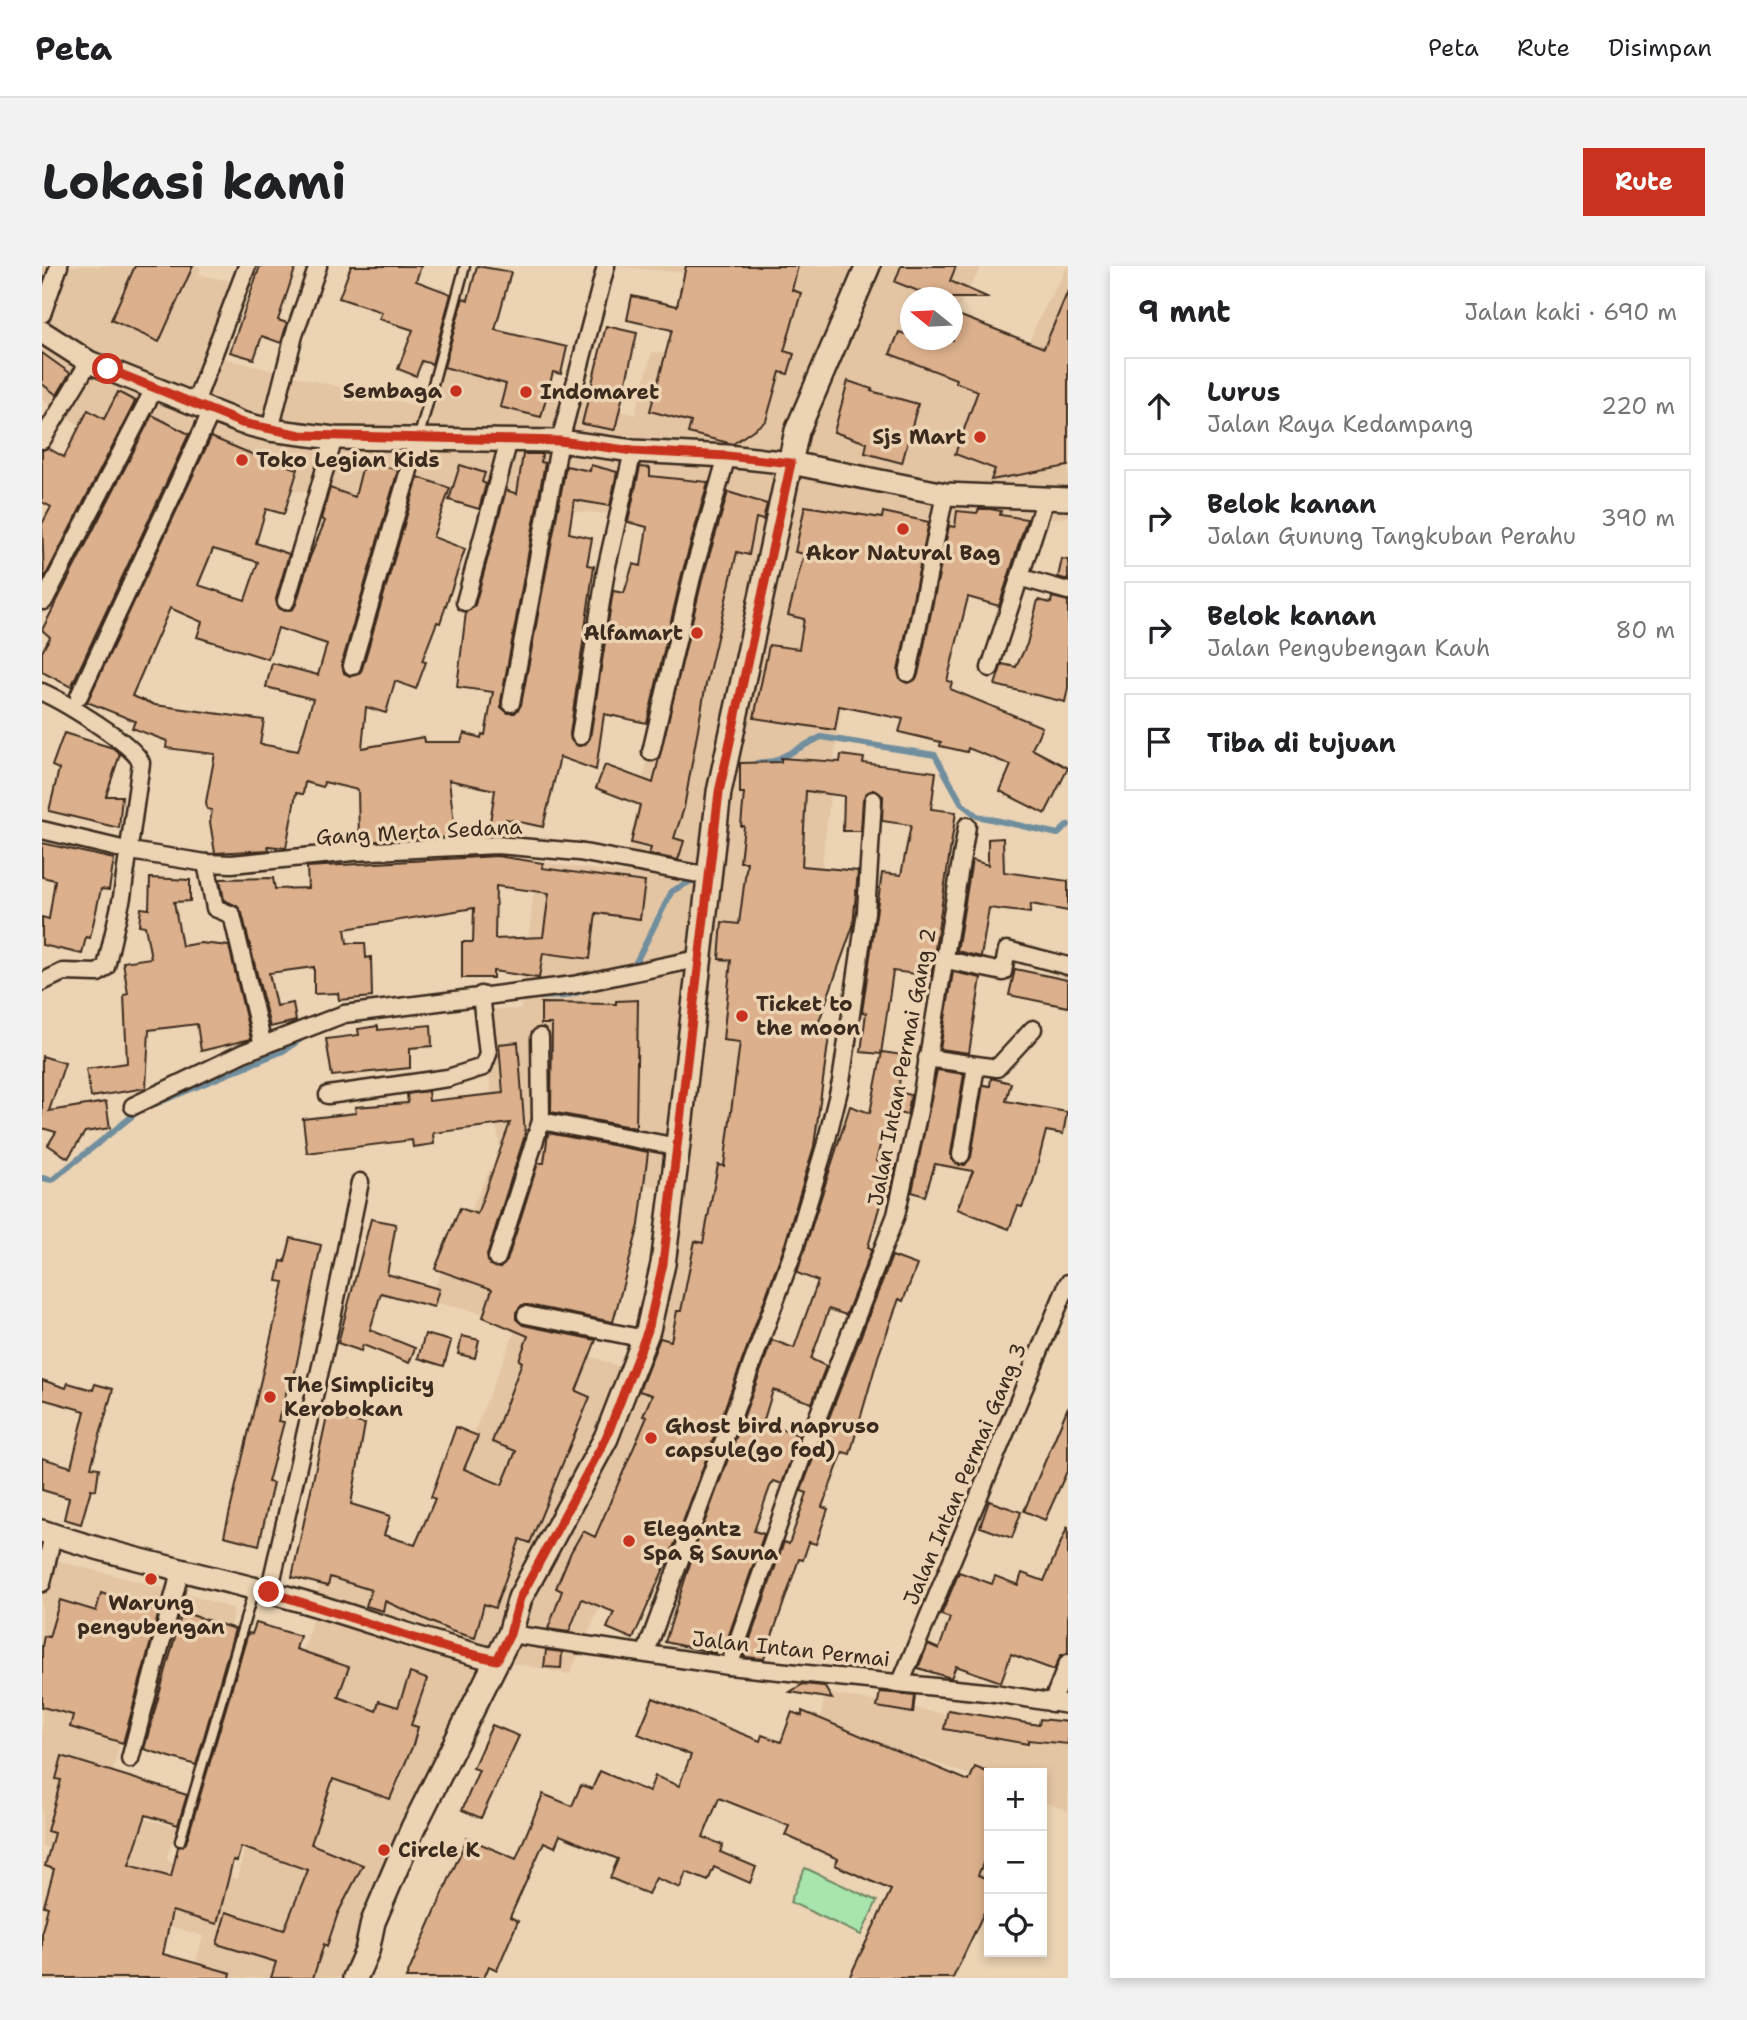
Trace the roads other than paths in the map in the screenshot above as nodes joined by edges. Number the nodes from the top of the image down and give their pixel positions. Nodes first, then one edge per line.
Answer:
1 (59, 266) edge
2 (247, 266) edge
3 (318, 266) edge
4 (466, 266) edge
5 (606, 266) edge
6 (868, 266) edge
7 (42, 314) edge
8 (42, 332) edge
9 (89, 362) junction
10 (155, 387) junction
11 (203, 406) junction
12 (270, 430) junction
13 (334, 438) junction
14 (418, 439) junction
15 (42, 440) edge
16 (509, 440) junction
17 (560, 441) junction
18 (633, 451) junction
19 (727, 456) junction
20 (791, 463) junction
21 (945, 494) junction
22 (1045, 499) junction
23 (1068, 499) edge
24 (1022, 578) junction
25 (1068, 591) edge
26 (44, 601) dead end
27 (286, 601) dead end
28 (465, 602) dead end
29 (352, 666) dead end
30 (990, 668) dead end
31 (908, 673) dead end
32 (42, 692) edge
33 (79, 696) dead end
34 (512, 703) dead end
35 (580, 736) dead end
36 (651, 752) dead end
37 (873, 800) dead end
38 (967, 826) dead end
39 (42, 830) edge
40 (130, 851) junction
41 (205, 863) junction
42 (709, 876) junction
43 (702, 958) junction
44 (946, 960) junction
45 (1068, 966) edge
46 (42, 982) edge
47 (481, 995) junction
48 (1033, 1028) dead end
49 (540, 1037) dead end
50 (263, 1045) junction
51 (927, 1058) junction
52 (976, 1066) junction
53 (328, 1095) dead end
54 (133, 1106) dead end
55 (541, 1121) junction
56 (678, 1147) junction
57 (961, 1155) dead end
58 (360, 1182) dead end
59 (498, 1258) dead end
60 (1068, 1283) edge
61 (526, 1315) dead end
62 (645, 1339) junction
63 (48, 1533) edge
64 (181, 1569) junction
65 (42, 1583) edge
66 (262, 1591) junction
67 (510, 1634) junction
68 (646, 1652) junction
69 (497, 1660) junction
70 (1068, 1663) edge
71 (729, 1666) junction
72 (901, 1682) junction
73 (1060, 1704) edge
74 (130, 1759) dead end
75 (180, 1841) dead end
76 (373, 1922) junction
77 (340, 1978) edge
78 (355, 1978) edge

1 - 7 street
2 - 11 street
3 - 12 street
4 - 14 lane
5 - 17 street
6 - 20 main road
8 - 9 street
9 - 10 street
9 - 15 street
10 - 11 street
10 - 26 street
11 - 12 street
11 - 33 street
12 - 13 street
13 - 14 street
13 - 27 street
14 - 16 street
14 - 29 street
16 - 17 street
16 - 28 street
17 - 18 street
17 - 34 street
18 - 19 street
18 - 35 street
19 - 20 street
19 - 36 street
20 - 21 street
20 - 42 main road
21 - 22 street
21 - 31 street
22 - 23 street
22 - 24 street
24 - 25 street
24 - 30 street
32 - 40 street
37 - 68 street
38 - 44 street, Jalan Intan Permai Gang 2
39 - 40 street, Gang Merta Sedana
40 - 41 street, Gang Merta Sedana
40 - 46 street
41 - 42 street, Gang Merta Sedana
41 - 50 street
42 - 43 main road
43 - 47 street
43 - 56 main road
44 - 45 street
44 - 51 street, Jalan Intan Permai Gang 2
47 - 50 street
47 - 53 street
48 - 52 street
49 - 55 street
50 - 54 street
51 - 52 street
51 - 71 street, Jalan Intan Permai Gang 2
52 - 57 street
55 - 56 street
55 - 59 street
56 - 62 main road
58 - 66 street
60 - 72 street, Jalan Intan Permai Gang 3
61 - 62 street
62 - 67 main road
63 - 64 street
63 - 65 street
64 - 66 street
64 - 74 street
66 - 69 street
66 - 75 lane
67 - 68 street, Jalan Intan Permai
67 - 69 main road
68 - 71 street, Jalan Intan Permai
69 - 76 main road
70 - 73 street
71 - 72 street, Jalan Intan Permai
72 - 73 street, Jalan Intan Permai
76 - 77 main road
76 - 78 main road

